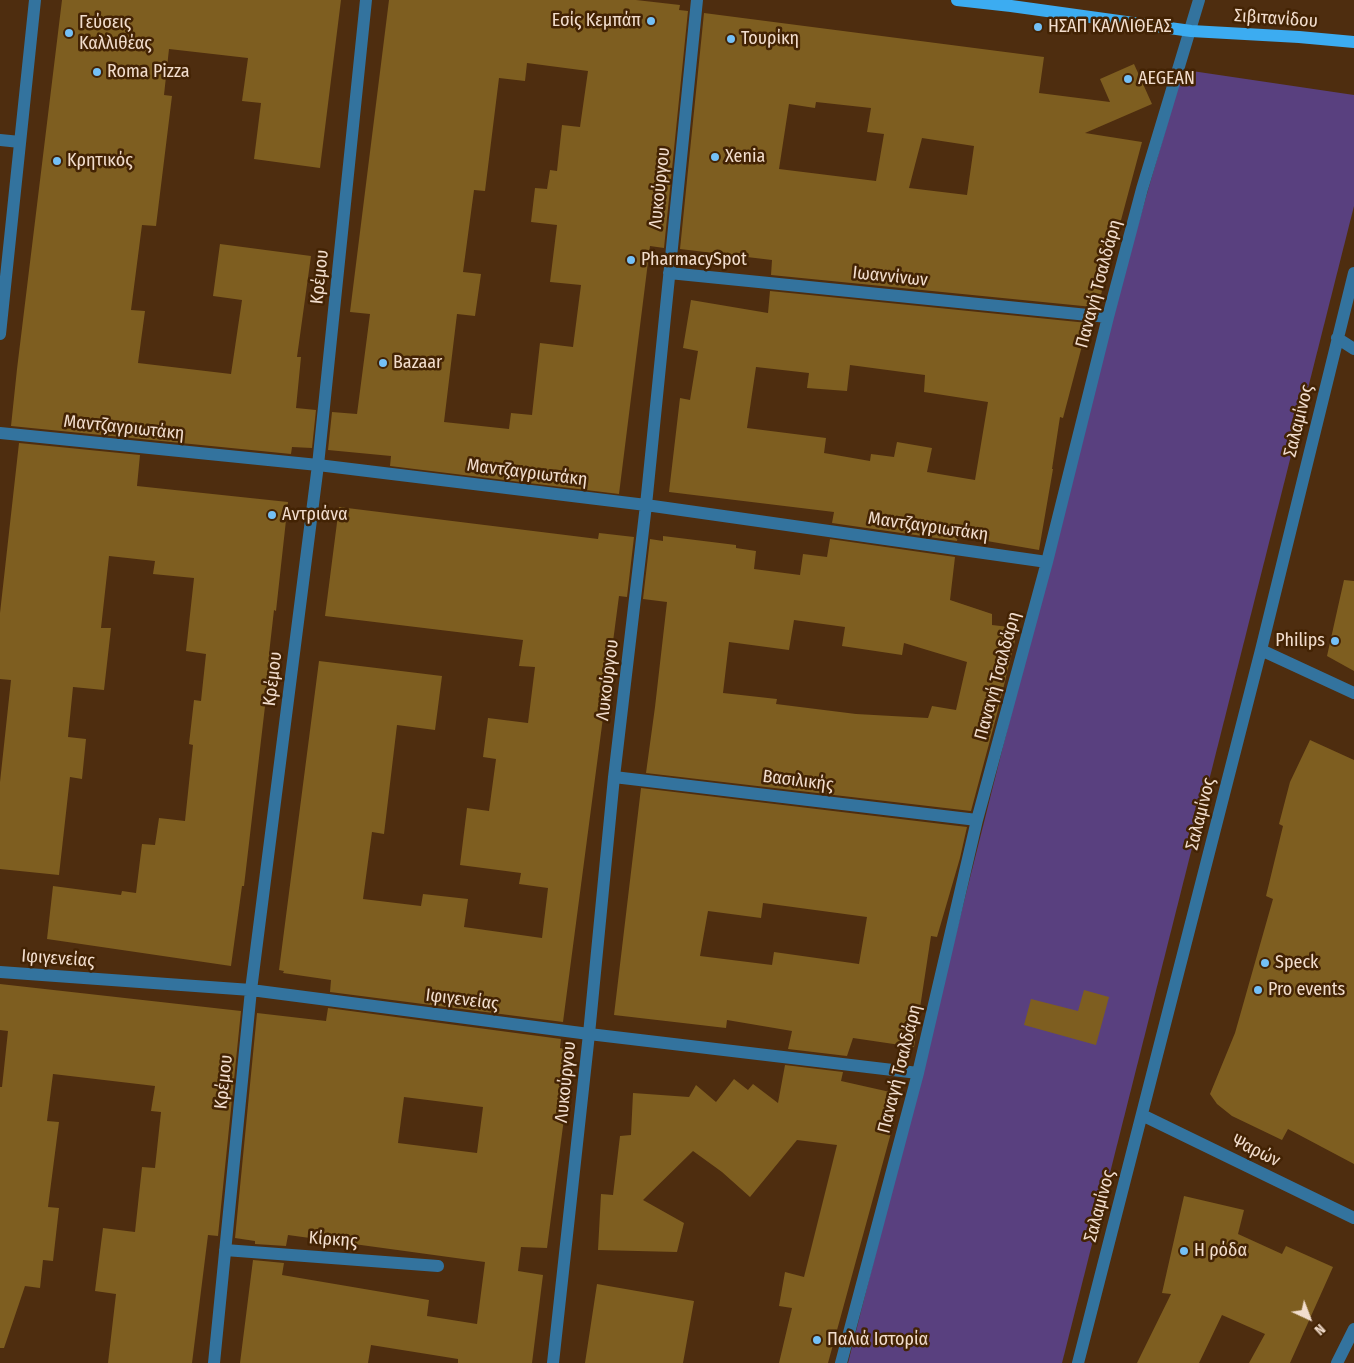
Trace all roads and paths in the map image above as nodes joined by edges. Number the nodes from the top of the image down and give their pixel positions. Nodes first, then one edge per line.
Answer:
1 (35, 0) edge
2 (366, 0) edge
3 (697, 0) edge
4 (957, 0) edge
5 (1199, 0) edge
6 (1012, 3) edge
7 (1191, 31) junction
8 (1354, 42) edge
9 (0, 140) edge
10 (20, 142) junction
11 (669, 272) junction
12 (1354, 272) edge
13 (1108, 317) junction
14 (0, 334) edge
15 (1337, 338) junction
16 (1354, 350) edge
17 (0, 433) edge
18 (318, 465) junction
19 (646, 505) junction
20 (1047, 562) junction
21 (1260, 650) junction
22 (1354, 693) edge
23 (614, 777) junction
24 (977, 820) junction
25 (0, 972) edge
26 (251, 990) junction
27 (590, 1034) junction
28 (918, 1073) junction
29 (1142, 1115) junction
30 (1354, 1218) edge
31 (225, 1250) junction
32 (438, 1266) dead end
33 (1354, 1329) edge
34 (214, 1363) edge
35 (552, 1363) edge
36 (841, 1363) edge
37 (1078, 1363) edge
38 (1337, 1363) edge

1 - 10 street
2 - 18 street, Κρέμου
3 - 11 street, Λυκούργου
4 - 6 main road, Σιβιτανίδου
5 - 7 street, Παναγή Τσαλδάρη
6 - 7 main road, Σιβιτανίδου
7 - 8 main road, Σιβιτανίδου
7 - 13 street, Παναγή Τσαλδάρη
9 - 10 street
10 - 14 street
11 - 13 street, Ιωαννίνων
11 - 19 street, Λυκούργου
12 - 15 street, Σαλαμίνος
13 - 20 street, Παναγή Τσαλδάρη
15 - 16 street
15 - 21 street, Σαλαμίνος
17 - 18 street, Μαντζαγριωτάκη
18 - 19 street, Μαντζαγριωτάκη
18 - 26 street, Κρέμου
19 - 20 street, Μαντζαγριωτάκη
19 - 23 street, Λυκούργου
20 - 24 street, Παναγή Τσαλδάρη
21 - 22 street
21 - 29 street, Σαλαμίνος
23 - 24 street, Βασιλικής
23 - 27 street, Λυκούργου
24 - 28 street, Παναγή Τσαλδάρη
25 - 26 street, Ιφιγενείας
26 - 27 street, Ιφιγενείας
26 - 31 street, Κρέμου
27 - 28 street, Ιφιγενείας
27 - 35 street, Λυκούργου
28 - 36 street, Παναγή Τσαλδάρη
29 - 30 street, Ψαρών
29 - 37 street, Σαλαμίνος
31 - 32 street, Κίρκης
31 - 34 street, Κρέμου
33 - 38 street

